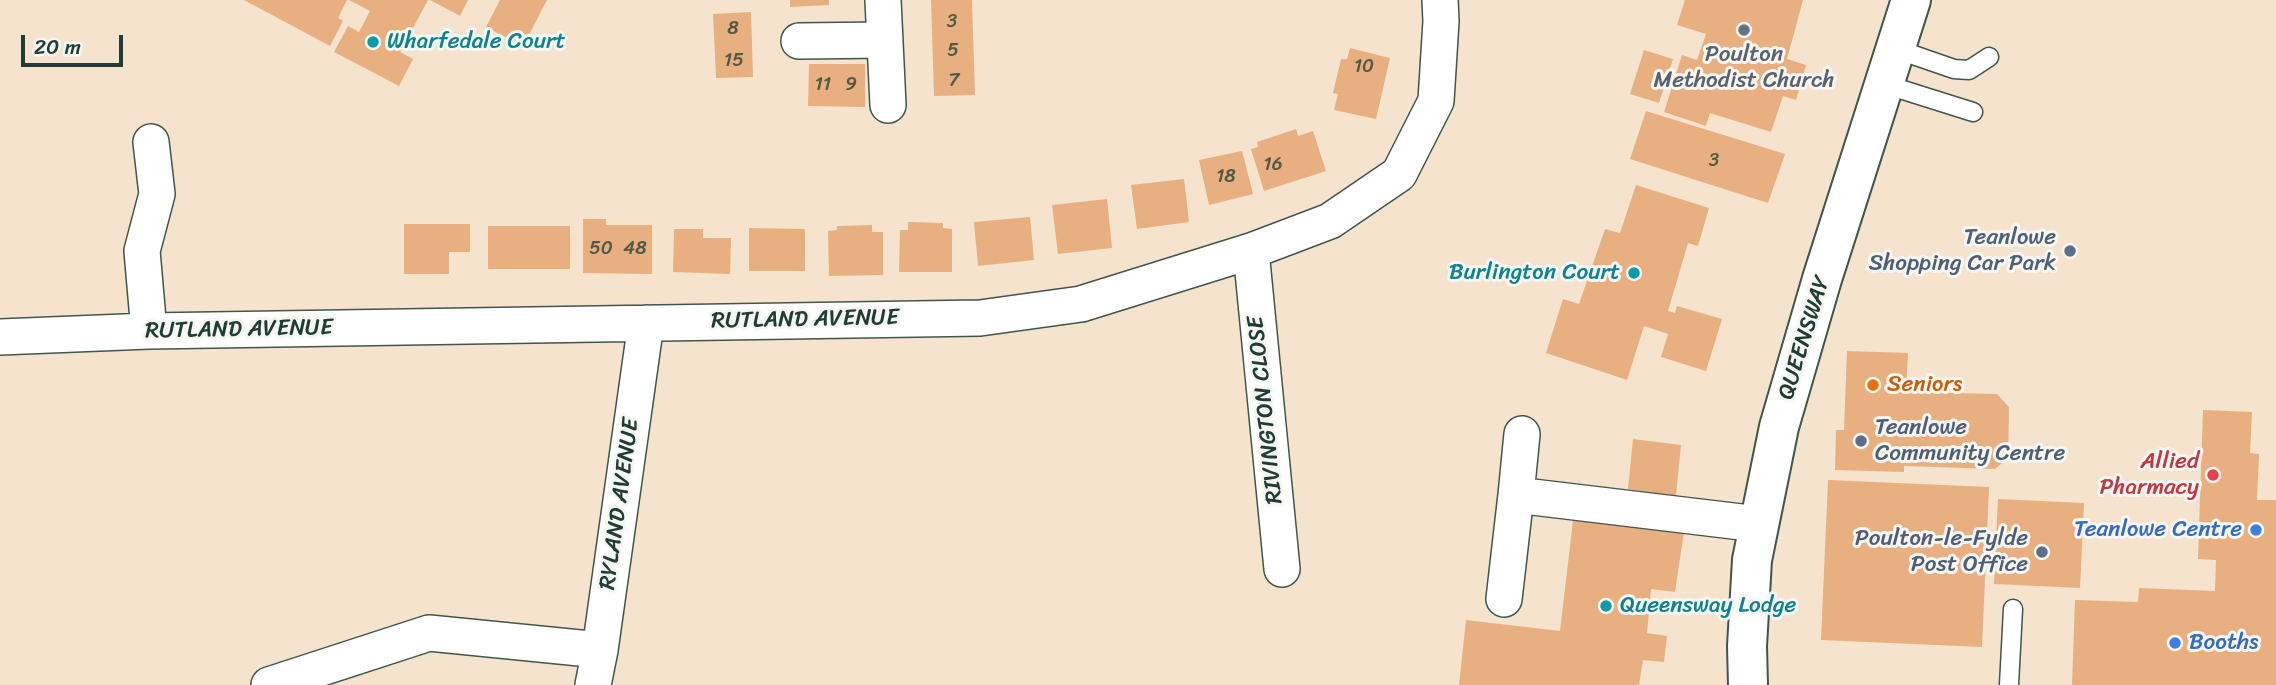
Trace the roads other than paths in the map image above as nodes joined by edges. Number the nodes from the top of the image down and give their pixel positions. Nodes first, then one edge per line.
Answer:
1 (883, 0) edge
2 (1440, 0) edge
3 (1911, 0) edge
4 (885, 40) junction
5 (799, 41) dead end
6 (1989, 57) dead end
7 (1890, 67) junction
8 (888, 105) dead end
9 (1973, 112) dead end
10 (151, 142) dead end
11 (1251, 251) junction
12 (646, 323) junction
13 (149, 331) junction
14 (0, 337) edge
15 (1522, 434) dead end
16 (1516, 495) junction
17 (1758, 524) junction
18 (1282, 569) dead end
19 (1504, 599) dead end
20 (2013, 608) dead end
21 (600, 650) junction
22 (269, 685) edge
23 (593, 685) edge
24 (1748, 685) edge
25 (2009, 685) edge

1 - 4 street
2 - 11 street, RUTLAND AVENUE
3 - 7 main road, QUEENSWAY
4 - 5 street
4 - 8 street
6 - 7 lane
7 - 9 lane
7 - 17 main road, QUEENSWAY
10 - 13 street
11 - 12 street, RUTLAND AVENUE
11 - 18 street, RIVINGTON CLOSE
12 - 13 street, RUTLAND AVENUE
12 - 21 street, RYLAND AVENUE
13 - 14 street, RUTLAND AVENUE
15 - 16 street
16 - 17 street
16 - 19 street
17 - 24 main road, QUEENSWAY
20 - 25 lane
21 - 22 street
21 - 23 street, RYLAND AVENUE

